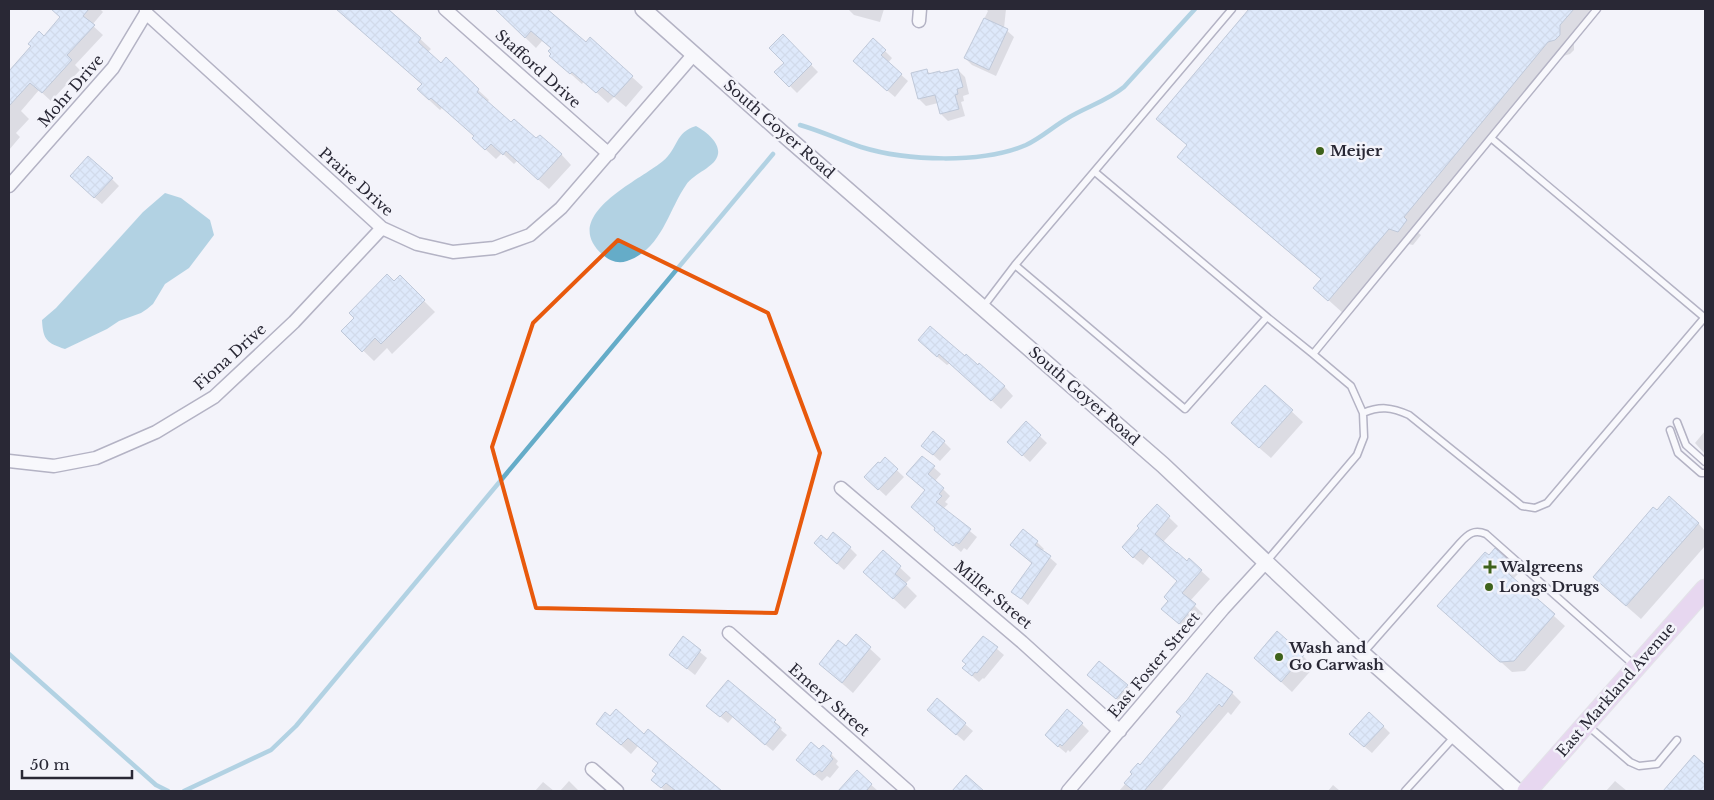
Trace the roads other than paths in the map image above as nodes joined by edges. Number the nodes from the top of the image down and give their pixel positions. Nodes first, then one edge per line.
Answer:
1 (445, 9) edge
2 (643, 9) edge
3 (1232, 9) edge
4 (1597, 9) edge
5 (146, 11) edge
6 (694, 54) junction
7 (1491, 138) junction
8 (609, 154) junction
9 (1095, 172) junction
10 (9, 186) edge
11 (382, 228) junction
12 (1016, 264) junction
13 (982, 307) junction
14 (1267, 317) junction
15 (1705, 317) edge
16 (1313, 354) junction
17 (1363, 413) junction
18 (1677, 422) dead end
19 (1670, 430) dead end
20 (9, 461) edge
21 (1705, 462) edge
22 (1705, 473) edge
23 (841, 488) dead end
24 (1266, 562) junction
25 (1705, 589) edge
26 (729, 633) dead end
27 (1362, 653) junction
28 (1636, 667) junction
29 (1586, 724) junction
30 (1120, 731) junction
31 (1456, 735) junction
32 (1677, 740) dead end
33 (592, 769) dead end
34 (617, 791) edge
35 (908, 791) edge
36 (1068, 791) edge
37 (1405, 791) edge
38 (1517, 791) edge
39 (1527, 791) edge

1 - 8 street, Stafford Drive
2 - 6 street, South Goyer Road
3 - 9 lane
4 - 7 lane
5 - 10 street, Mohr Drive
5 - 11 street, Praire Drive
6 - 8 street, Praire Drive
6 - 13 street, South Goyer Road
7 - 15 lane
7 - 16 lane
8 - 11 street, Praire Drive
9 - 12 lane
9 - 14 lane
11 - 20 street, Fiona Drive
12 - 13 lane
12 - 14 lane
13 - 24 street, South Goyer Road
14 - 16 lane
15 - 17 lane
16 - 17 lane
17 - 24 lane
18 - 21 lane
19 - 22 lane
23 - 30 street, Miller Street
24 - 27 street, South Goyer Road
24 - 30 street, East Foster Street
25 - 28 main road, East Markland Avenue
26 - 35 street, Emery Street
27 - 28 lane
27 - 31 street, South Goyer Road
28 - 29 main road, East Markland Avenue
29 - 32 lane
29 - 39 main road, East Markland Avenue
30 - 36 street, East Foster Street
31 - 37 lane
31 - 38 street, South Goyer Road
33 - 34 street

